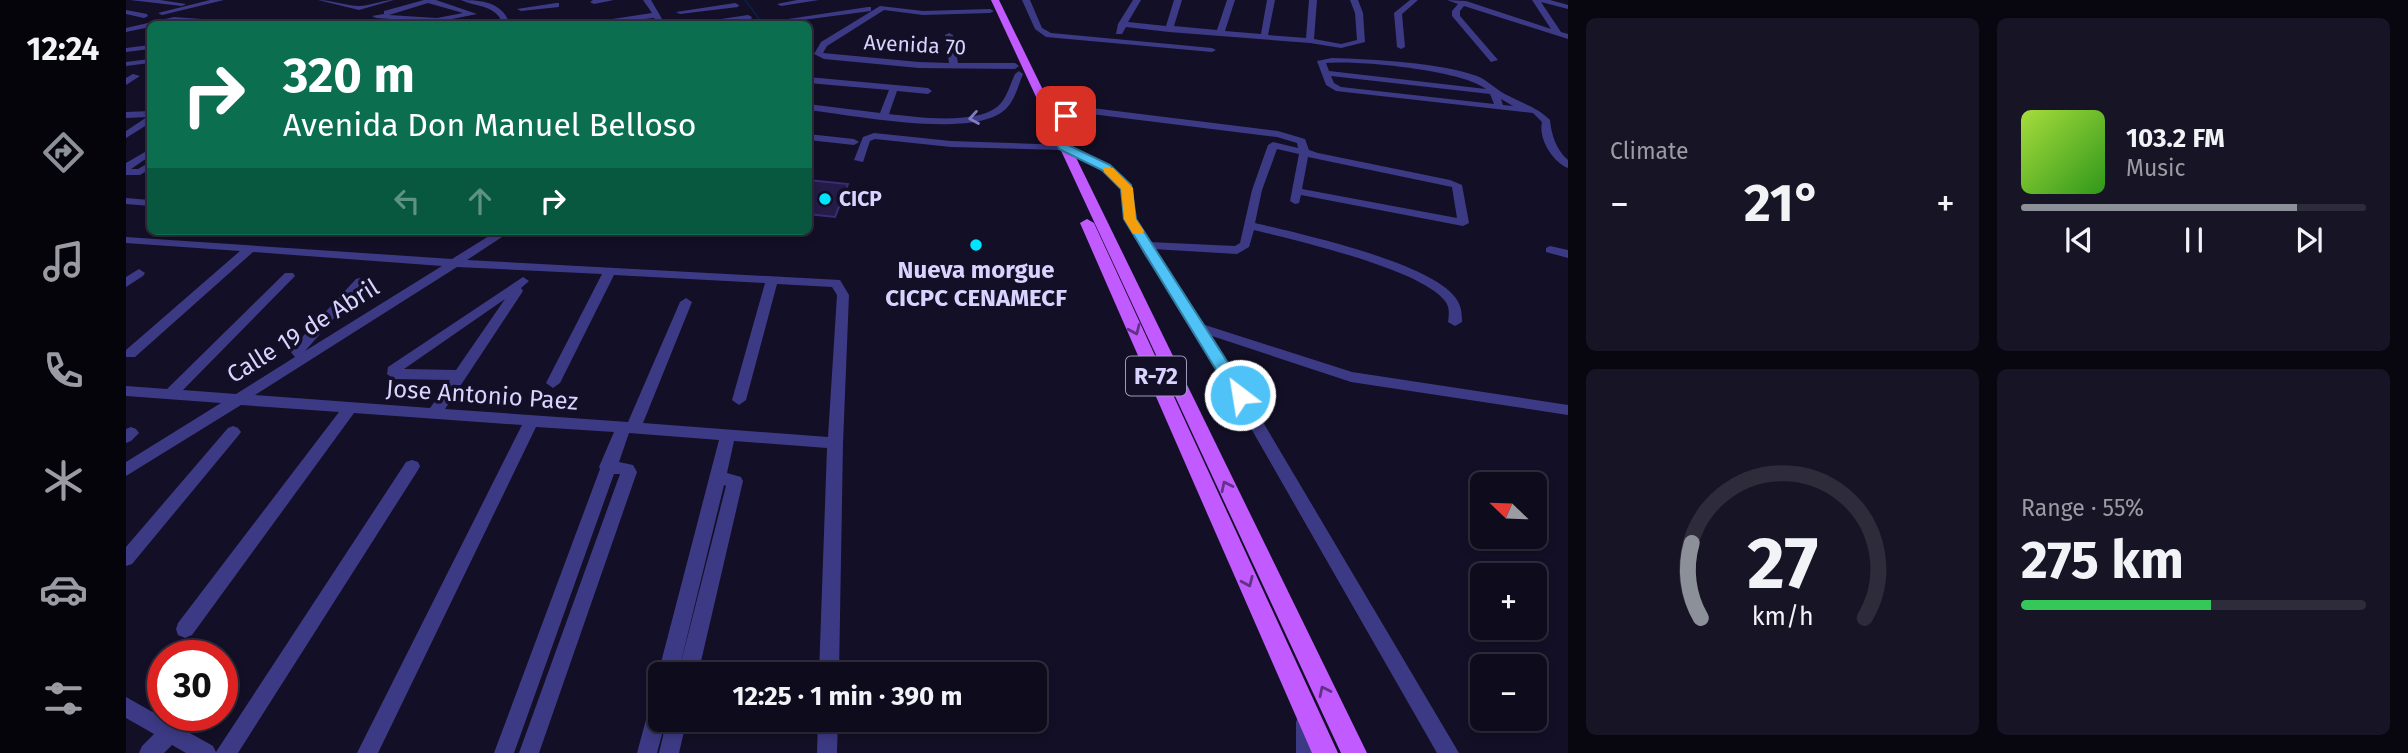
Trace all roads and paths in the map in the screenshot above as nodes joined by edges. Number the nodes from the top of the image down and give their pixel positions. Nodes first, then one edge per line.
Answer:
1 (134, 0) edge
2 (220, 0) edge
3 (322, 0) edge
4 (390, 0) edge
5 (470, 0) edge
6 (610, 0) edge
7 (645, 0) edge
8 (815, 0) edge
9 (860, 0) edge
10 (1026, 0) edge
11 (1137, 0) edge
12 (1178, 0) edge
13 (1231, 0) edge
14 (1271, 0) edge
15 (1313, 0) edge
16 (1354, 0) edge
17 (1414, 0) edge
18 (1451, 0) edge
19 (1536, 0) edge
20 (1543, 0) edge
21 (430, 1) edge
22 (780, 2) edge
23 (595, 3) edge
24 (1463, 3) junction
25 (520, 4) edge
26 (990, 4) edge
27 (556, 5) edge
28 (735, 5) dead end
29 (195, 6) junction
30 (708, 8) junction
31 (1568, 8) edge
32 (456, 9) junction
33 (869, 11) junction
34 (126, 12) edge
35 (654, 15) junction
36 (144, 16) junction
37 (748, 17) dead end
38 (791, 19) junction
39 (126, 20) edge
40 (422, 20) junction
41 (165, 21) edge
42 (201, 21) edge
43 (509, 21) edge
44 (631, 21) edge
45 (655, 21) edge
46 (659, 21) edge
47 (687, 21) edge
48 (718, 21) joint
49 (778, 21) edge
50 (1122, 24) junction
51 (147, 25) edge
52 (126, 30) edge
53 (1169, 30) junction
54 (147, 34) edge
55 (1220, 34) junction
56 (1558, 34) junction
57 (949, 35) dead end
58 (126, 37) edge
59 (1568, 37) edge
60 (1264, 38) junction
61 (1310, 41) junction
62 (1115, 42) junction
63 (147, 47) edge
64 (1401, 47) dead end
65 (126, 50) edge
66 (1212, 50) dead end
67 (1494, 60) dead end
68 (147, 61) edge
69 (126, 64) edge
70 (954, 66) junction
71 (1423, 69) junction
72 (1017, 70) junction
73 (1325, 73) junction
74 (136, 76) dead end
75 (812, 80) edge
76 (126, 82) edge
77 (1437, 86) junction
78 (894, 88) junction
79 (928, 91) dead end
80 (1493, 92) junction
81 (1041, 98) junction
82 (1500, 108) junction
83 (812, 109) edge
84 (812, 110) edge
85 (1083, 110) junction
86 (1530, 110) junction
87 (126, 115) edge
88 (884, 115) junction
89 (147, 117) edge
90 (147, 119) edge
91 (922, 119) junction
92 (1052, 120) junction
93 (126, 135) edge
94 (812, 137) edge
95 (854, 142) dead end
96 (951, 144) junction
97 (965, 144) junction
98 (1058, 147) junction
99 (1304, 152) junction
100 (147, 154) edge
101 (859, 160) dead end
102 (1568, 165) edge
103 (147, 167) edge
104 (126, 170) edge
105 (126, 201) edge
106 (147, 203) edge
107 (1249, 225) junction
108 (499, 235) edge
109 (126, 240) edge
110 (1146, 245) junction
111 (250, 249) junction
112 (1550, 250) dead end
113 (1568, 254) edge
114 (455, 263) junction
115 (533, 266) junction
116 (610, 271) junction
117 (139, 273) dead end
118 (289, 276) dead end
119 (772, 280) junction
120 (523, 281) junction
121 (360, 282) dead end
122 (126, 283) edge
123 (686, 302) dead end
124 (1455, 322) dead end
125 (1200, 328) junction
126 (130, 354) dead end
127 (303, 358) junction
128 (460, 375) junction
129 (553, 383) dead end
130 (126, 391) edge
131 (171, 394) junction
132 (237, 400) junction
133 (739, 400) dead end
134 (349, 409) junction
135 (1568, 410) edge
136 (436, 411) junction
137 (532, 420) junction
138 (628, 429) junction
139 (233, 432) dead end
140 (728, 436) junction
141 (835, 443) junction
142 (412, 466) dead end
143 (607, 467) junction
144 (126, 470) edge
145 (719, 478) junction
146 (126, 559) edge
147 (185, 629) dead end
148 (671, 662) edge
149 (691, 662) edge
150 (829, 662) edge
151 (126, 707) edge
152 (1306, 710) junction
153 (171, 732) junction
154 (653, 732) edge
155 (674, 732) edge
156 (828, 732) edge
157 (149, 753) edge
158 (206, 753) edge
159 (226, 753) edge
160 (367, 753) edge
161 (504, 753) edge
162 (529, 753) edge
163 (647, 753) edge
164 (669, 753) edge
165 (827, 753) edge
166 (1306, 753) edge
167 (1325, 753) edge
168 (1354, 753) edge
169 (1448, 753) edge

1 - 29 street
2 - 29 street
3 - 4 street
5 - 43 street
6 - 23 street
7 - 35 street
8 - 22 street
9 - 33 street
10 - 62 street
11 - 50 street
12 - 53 street
13 - 55 street
14 - 60 street
15 - 61 street
16 - 61 street
17 - 64 street
18 - 24 street
19 - 56 street
20 - 31 street
21 - 32 street
21 - 40 street
22 - 38 street
24 - 56 street
24 - 67 street
25 - 27 street
26 - 33 street
26 - 72 main road, R-72
26 - 81 main road, R-72
28 - 30 street
29 - 36 street
30 - 47 street
30 - 48 street
32 - 40 street
32 - 40 street
33 - 38 street
33 - 70 street, Avenida 70
34 - 36 street
35 - 44 street
35 - 45 street
35 - 46 street
36 - 39 street
37 - 48 street
38 - 49 street
41 - 42 street
50 - 53 street
50 - 62 street
51 - 52 street
53 - 55 street
54 - 58 street
55 - 60 street
56 - 59 street
57 - 70 street
60 - 61 street
62 - 66 street
63 - 65 street
68 - 69 street
70 - 72 street, Avenida 70
71 - 73 street
71 - 77 street
71 - 80 street
72 -> 91 street
72 - 98 main road, R-72
73 - 77 street
73 - 82 street
74 - 76 street
75 - 78 street
77 - 80 street
78 - 79 street
78 - 88 street
80 - 82 street
80 - 86 street
81 - 85 street
81 - 92 main road, R-72
82 - 86 street
83 - 88 street
84 - 96 street
85 - 92 street
85 - 99 street
86 - 102 street
87 - 89 street
88 - 91 street
90 - 93 street
91 - 97 street
92 - 98 main road, R-72
94 - 95 street
96 - 97 street
96 - 101 street
97 - 98 street
98 - 110 street
98 -> 152 main road, R-72
168 -> 98 main road, R-72
99 - 99 street
99 - 107 street
100 - 104 street
103 - 104 street
105 - 106 street
107 - 110 street
107 - 124 street
108 - 114 street, Calle 19 de Abril
109 - 111 street
110 - 125 street
111 - 114 street
111 - 126 street
112 - 113 street
114 - 115 street
114 - 127 street, Calle 19 de Abril
115 - 116 street
115 - 120 street
116 - 119 street
116 - 129 street
117 - 122 street
118 - 131 street
119 - 133 street
119 - 141 street
120 - 128 street
120 - 128 street
121 - 127 street
123 - 138 street
125 - 135 street
125 - 169 street
127 - 132 street, Calle 19 de Abril
128 - 136 street
130 - 131 street, Jose Antonio Paez
131 - 132 street, Jose Antonio Paez
132 - 134 street, Jose Antonio Paez
132 - 144 street, Calle 19 de Abril
134 - 136 street, Jose Antonio Paez
134 - 147 street
136 - 137 street, Jose Antonio Paez
137 - 138 street, Jose Antonio Paez
137 - 160 street
138 - 140 street, Jose Antonio Paez
138 - 143 street
139 - 146 street
140 - 141 street, Jose Antonio Paez
140 - 145 street
141 - 150 street
142 - 159 street
143 - 161 street
143 - 162 street
145 - 148 street
145 - 149 street
151 - 153 street
152 - 166 street
152 - 167 main road, R-72
153 - 157 street
153 - 158 street
154 - 163 street
155 - 164 street
156 - 165 street

